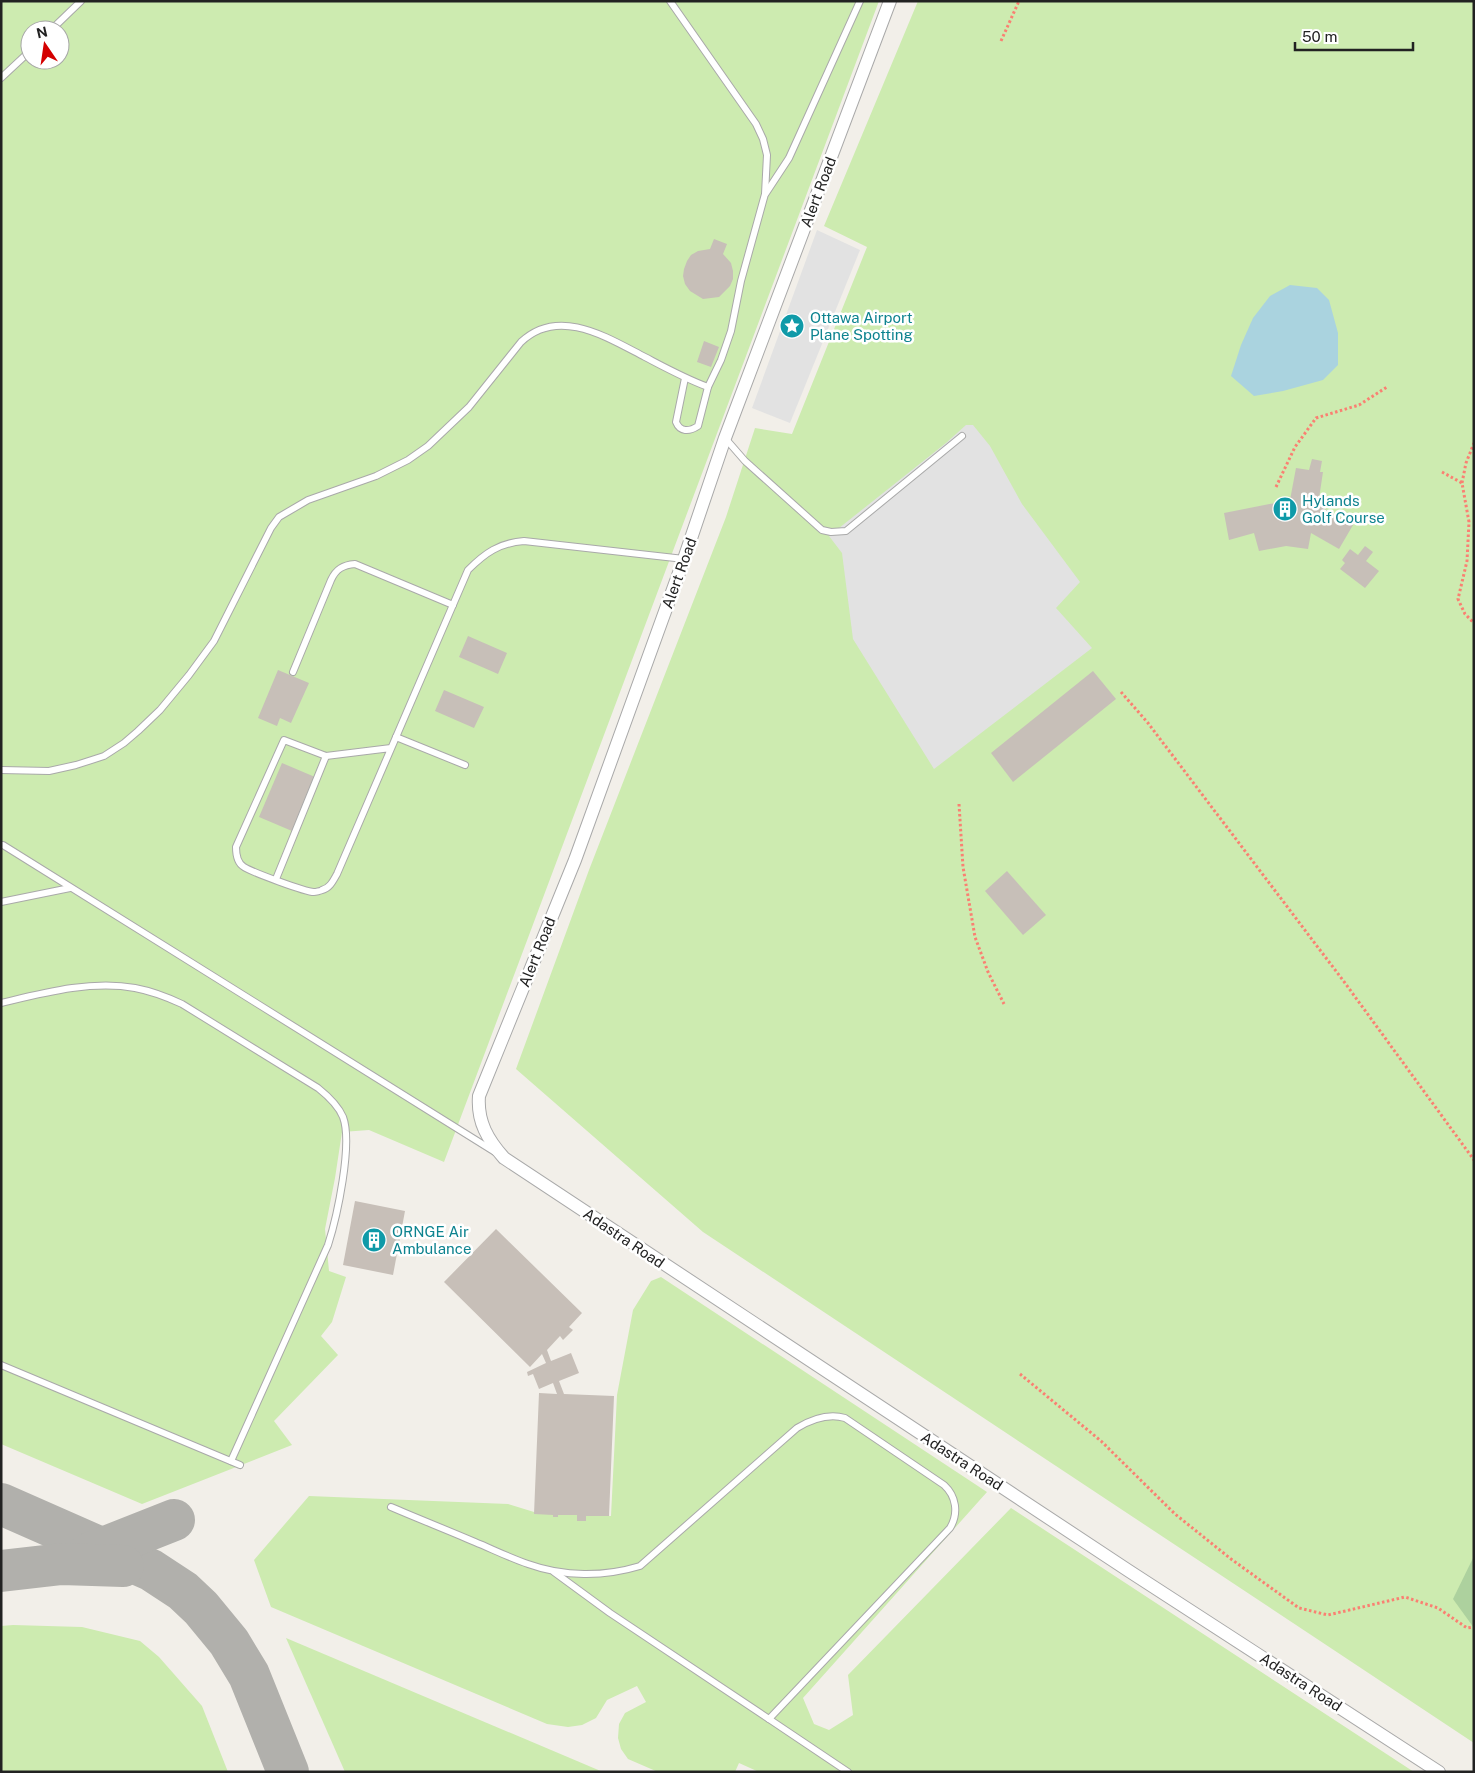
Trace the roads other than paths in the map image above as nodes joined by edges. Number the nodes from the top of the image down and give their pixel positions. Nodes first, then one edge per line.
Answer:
1 (81, 1) edge
2 (670, 1) edge
3 (860, 1) edge
4 (890, 1) edge
5 (61, 20) edge
6 (20, 60) edge
7 (1, 78) edge
8 (766, 194) junction
9 (684, 378) junction
10 (708, 387) junction
11 (962, 436) dead end
12 (725, 438) junction
13 (684, 558) junction
14 (453, 605) junction
15 (293, 672) dead end
16 (396, 737) junction
17 (391, 748) junction
18 (326, 756) junction
19 (465, 765) dead end
20 (1, 770) edge
21 (1, 845) edge
22 (276, 879) junction
23 (70, 888) junction
24 (1, 902) edge
25 (1, 1003) edge
26 (491, 1142) joint
27 (504, 1158) junction
28 (1, 1365) edge
29 (231, 1461) junction
30 (240, 1465) dead end
31 (391, 1507) dead end
32 (553, 1571) junction
33 (769, 1719) junction
34 (848, 1772) edge
35 (1439, 1772) edge

1 - 5 lane
2 - 8 lane
3 - 8 lane
4 - 12 street, Alert Road
6 - 7 lane
8 - 10 lane
9 - 10 lane
9 - 10 lane
9 - 20 lane
11 - 12 lane
12 - 13 street, Alert Road
13 - 14 lane
13 - 26 street, Alert Road
14 - 15 lane
14 - 16 lane
16 - 17 lane
16 - 19 lane
17 - 18 lane
17 - 22 lane
18 - 22 lane
18 - 22 lane
21 - 23 lane
23 - 24 lane
23 - 27 lane
25 - 29 lane
26 - 27 street, Adastra Road
27 - 35 street, Adastra Road
28 - 29 lane
29 - 30 lane
31 - 32 lane
32 - 33 lane
32 - 33 lane
33 - 34 lane

